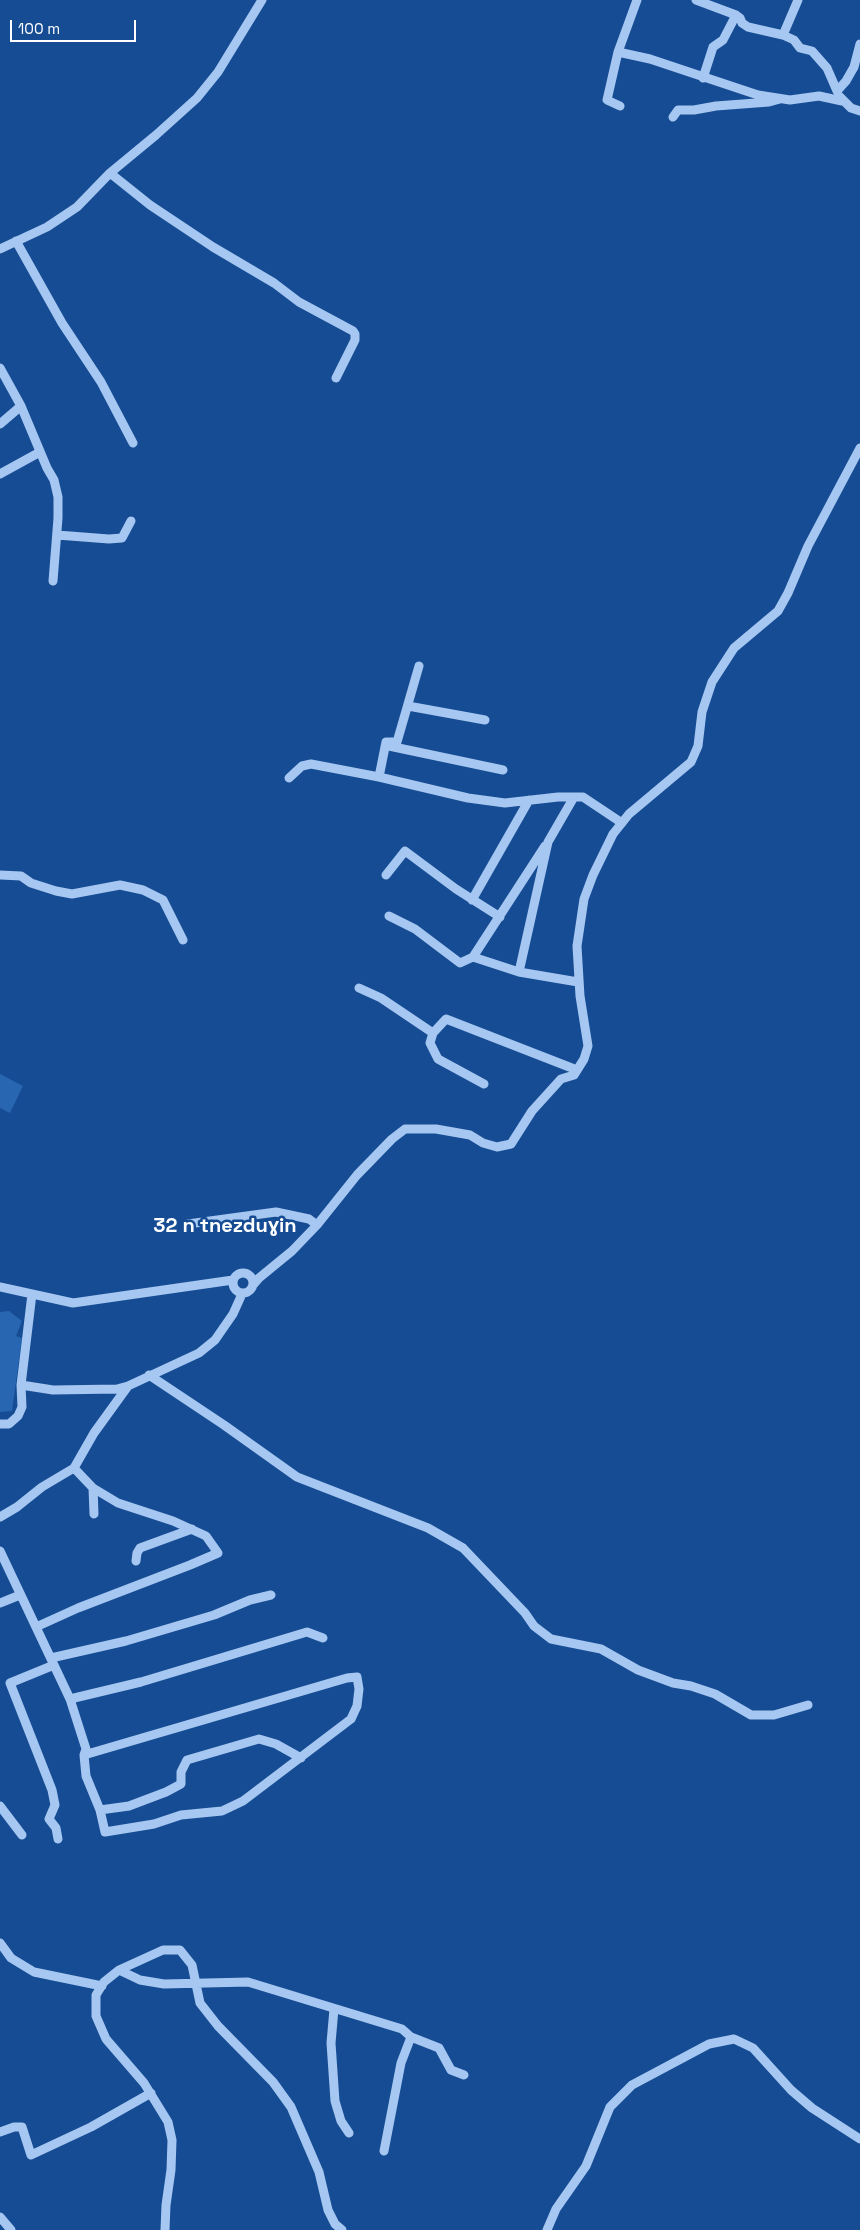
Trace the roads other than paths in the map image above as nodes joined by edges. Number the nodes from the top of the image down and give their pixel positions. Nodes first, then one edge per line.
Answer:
1 (262, 0) edge
2 (637, 0) edge
3 (696, 0) edge
4 (798, 0) edge
5 (736, 15) junction
6 (783, 35) junction
7 (860, 44) edge
8 (618, 52) junction
9 (703, 78) junction
10 (837, 91) junction
11 (780, 99) junction
12 (842, 101) junction
13 (620, 106) dead end
14 (860, 111) edge
15 (673, 117) dead end
16 (110, 173) junction
17 (16, 241) junction
18 (0, 249) edge
19 (0, 368) edge
20 (336, 378) dead end
21 (21, 406) junction
22 (0, 424) edge
23 (133, 443) dead end
24 (860, 448) edge
25 (40, 452) junction
26 (0, 474) edge
27 (131, 521) dead end
28 (57, 535) junction
29 (53, 581) dead end
30 (419, 666) dead end
31 (408, 706) junction
32 (485, 720) dead end
33 (386, 746) junction
34 (504, 770) dead end
35 (379, 777) junction
36 (288, 778) dead end
37 (574, 797) junction
38 (529, 800) junction
39 (622, 822) junction
40 (548, 842) junction
41 (0, 875) edge
42 (386, 876) dead end
43 (472, 900) junction
44 (389, 916) dead end
45 (500, 918) junction
46 (183, 940) dead end
47 (473, 957) junction
48 (520, 972) junction
49 (578, 982) junction
50 (359, 988) dead end
51 (434, 1033) junction
52 (577, 1070) junction
53 (484, 1084) dead end
54 (188, 1224) dead end
55 (317, 1225) junction
56 (263, 1274) junction
57 (249, 1275) junction
58 (233, 1280) junction
59 (253, 1286) junction
60 (0, 1287) edge
61 (32, 1294) junction
62 (242, 1294) junction
63 (149, 1375) junction
64 (21, 1385) junction
65 (128, 1386) junction
66 (0, 1424) edge
67 (74, 1468) junction
68 (93, 1488) junction
69 (94, 1514) dead end
70 (0, 1517) edge
71 (192, 1529) junction
72 (0, 1551) edge
73 (136, 1561) dead end
74 (20, 1594) junction
75 (271, 1595) dead end
76 (0, 1603) edge
77 (36, 1627) junction
78 (323, 1638) dead end
79 (52, 1662) junction
80 (70, 1700) junction
81 (808, 1705) dead end
82 (84, 1755) junction
83 (300, 1758) junction
84 (0, 1806) edge
85 (100, 1810) junction
86 (22, 1835) dead end
87 (58, 1839) dead end
88 (0, 1943) edge
89 (119, 1970) junction
90 (196, 1982) junction
91 (102, 1986) junction
92 (334, 2009) junction
93 (411, 2037) junction
94 (464, 2075) dead end
95 (151, 2093) junction
96 (0, 2132) edge
97 (349, 2133) dead end
98 (860, 2138) edge
99 (384, 2151) dead end
100 (0, 2217) edge
101 (11, 2230) edge
102 (166, 2230) edge
103 (342, 2230) edge
104 (547, 2230) edge

1 - 16 street
2 - 8 street
3 - 5 street
4 - 6 street
5 - 6 street
5 - 9 street
6 - 10 street
7 - 10 street
8 - 9 street
8 - 13 street
9 - 11 street
10 - 12 street
11 - 12 street
11 - 15 street
12 - 14 street
16 - 17 street
16 - 20 street
17 - 18 street
17 - 23 street
19 - 21 street
21 - 22 street
21 - 25 street
24 - 39 street
25 - 26 street
25 - 28 street
27 - 28 street
28 - 29 street
30 - 31 street
31 - 32 street
31 - 33 street
33 - 34 street
33 - 35 street
35 - 36 street
35 - 38 street
37 - 38 street
37 - 39 street
37 - 40 street
38 - 43 street
39 - 49 street
40 - 45 street
40 - 48 street
41 - 46 street
42 - 43 street
43 - 45 street
44 - 47 street
45 - 47 street
47 - 48 street
48 - 49 street
49 - 52 street
50 - 51 street
51 - 52 street
51 - 53 street
52 - 55 street
54 - 55 street
55 - 56 street
56 - 57 street
56 - 59 street
57 - 58 street
57 - 59 street
58 - 61 street
58 - 62 street
59 - 62 street
60 - 61 street
61 - 64 street
62 - 63 street
63 - 65 street
63 - 81 street
64 - 65 street
64 - 66 street
65 - 67 street
67 - 68 street
67 - 70 street
68 - 69 street
68 - 71 street
71 - 73 street
71 - 77 street
72 - 74 street
74 - 76 street
74 - 77 street
75 - 79 street
77 - 79 street
78 - 80 street
79 - 80 street
79 - 87 street
80 - 82 street
82 - 83 street
82 - 85 street
83 - 85 street
83 - 85 street
84 - 86 street
88 - 91 street
89 - 90 street
89 - 90 street
89 - 91 street
90 - 92 street
90 - 103 street
91 - 95 street
92 - 93 street
92 - 97 street
93 - 94 street
93 - 99 street
95 - 96 street
95 - 102 street
98 - 104 street
100 - 101 street

